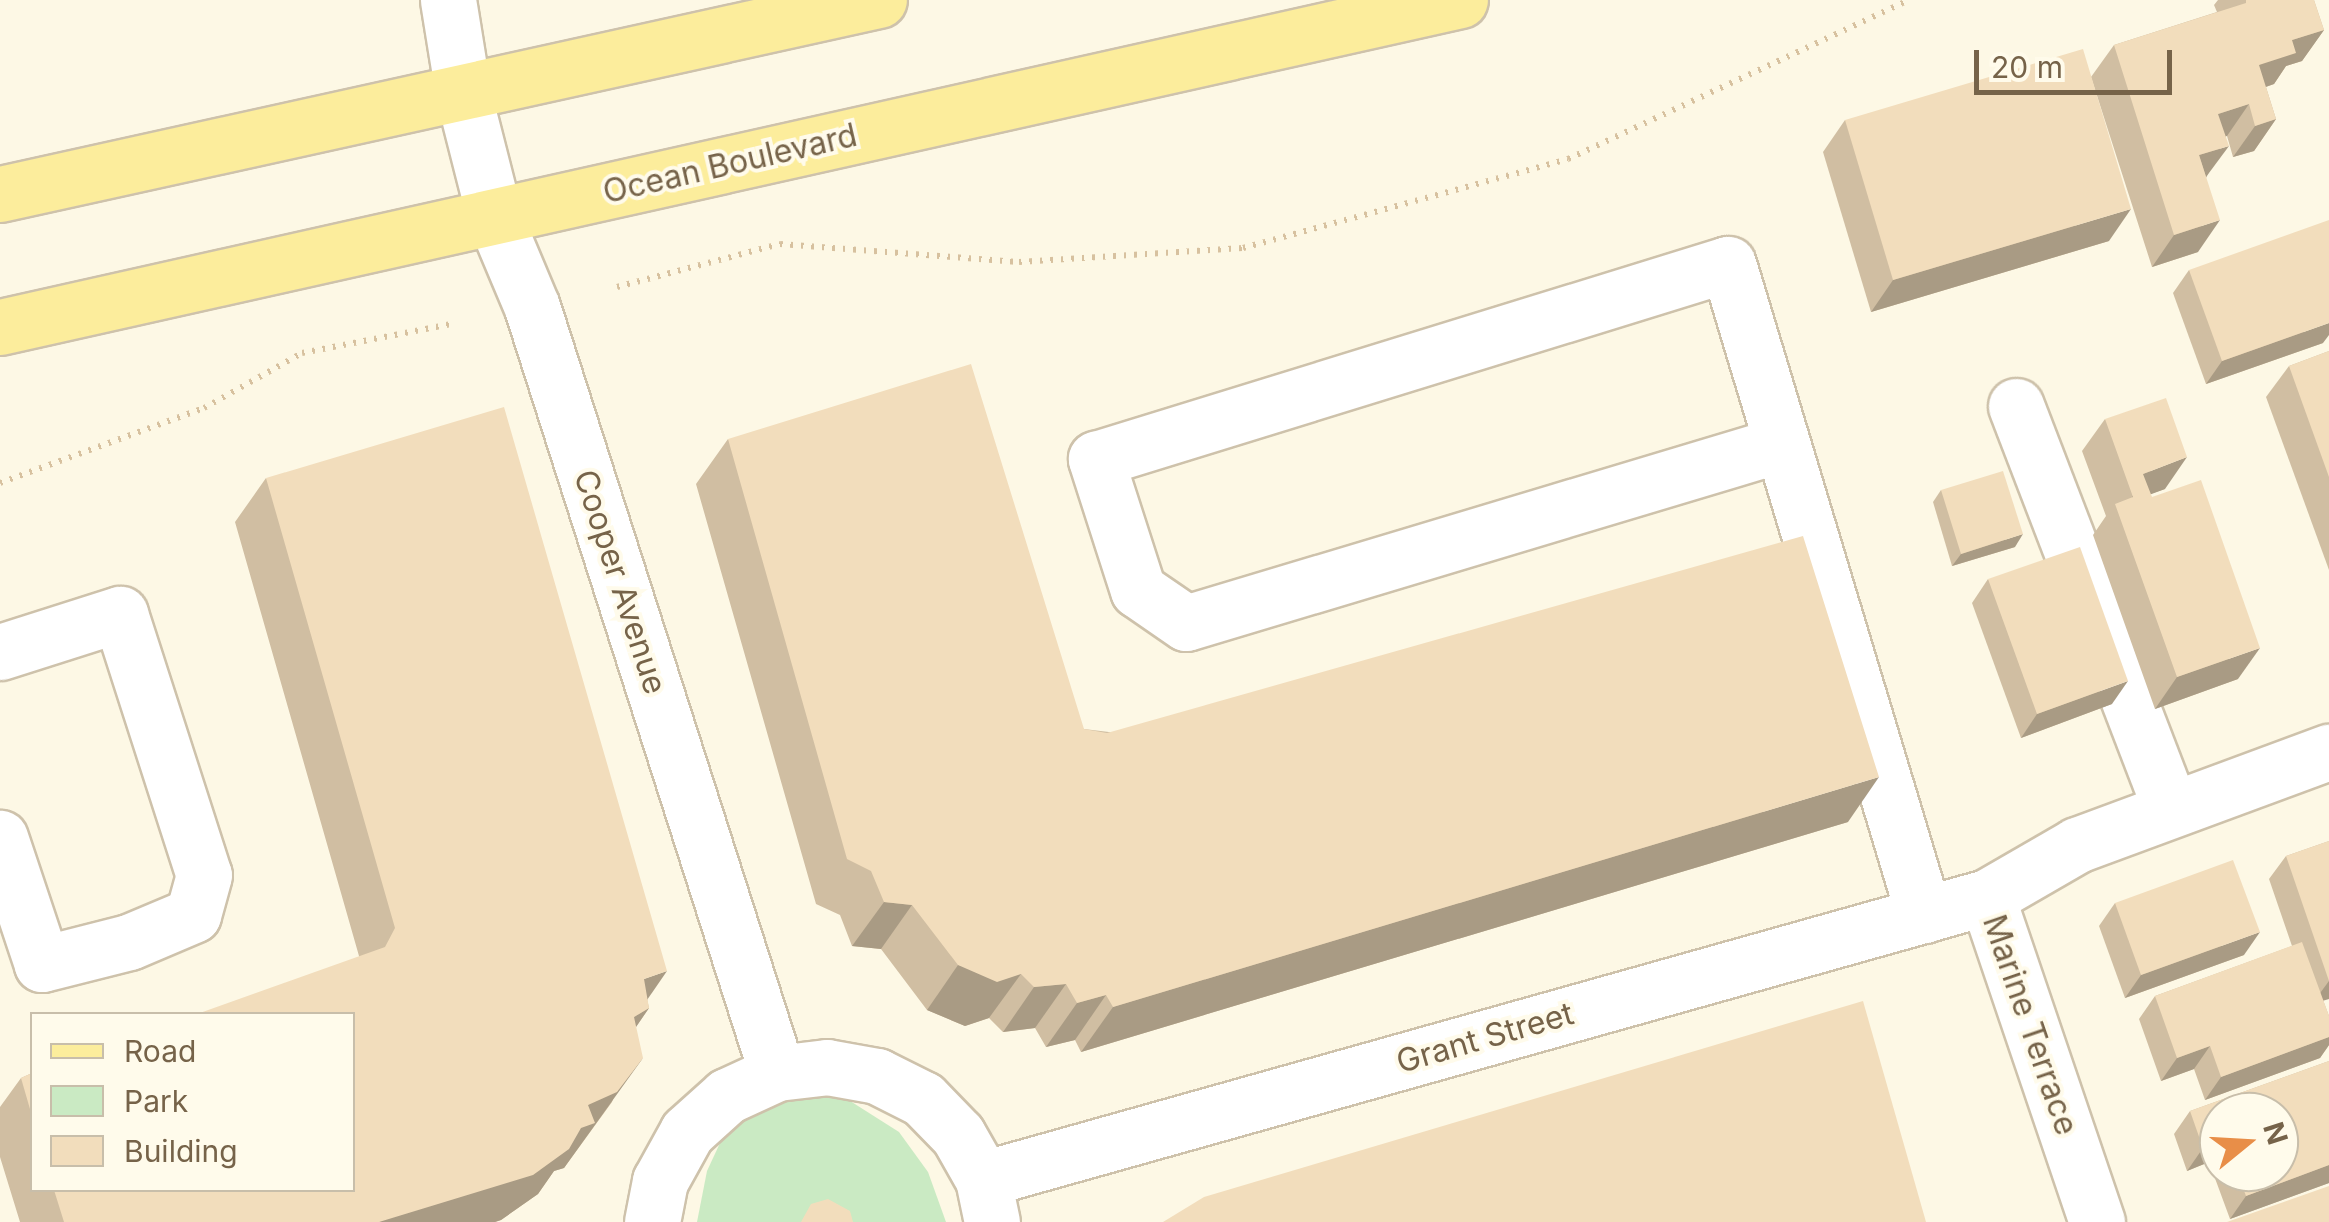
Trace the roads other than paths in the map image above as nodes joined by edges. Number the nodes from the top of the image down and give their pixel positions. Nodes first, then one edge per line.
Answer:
1 (448, 0) edge
2 (879, 0) edge
3 (1460, 0) edge
4 (463, 93) junction
5 (0, 194) edge
6 (494, 219) junction
7 (0, 327) edge
8 (2016, 406) dead end
9 (1782, 444) junction
10 (0, 652) edge
11 (2329, 752) edge
12 (2171, 809) junction
13 (0, 838) edge
14 (1986, 897) junction
15 (1924, 915) junction
16 (776, 1072) junction
17 (987, 1201) edge
18 (652, 1222) edge
19 (2098, 1222) edge

1 - 4 street, Cooper Avenue
2 - 4 main road
3 - 6 main road, Ocean Boulevard
4 - 5 main road
4 - 6 street, Cooper Avenue
6 - 7 main road, Ocean Boulevard
6 - 16 street, Cooper Avenue
8 - 12 street
9 - 9 street
9 - 15 street
10 - 13 street
11 - 12 street, Marine Terrace
12 - 14 street, Marine Terrace
14 - 15 street, Grant Street
14 - 19 street, Marine Terrace
15 - 17 street, Grant Street
16 - 17 street
16 - 18 street

